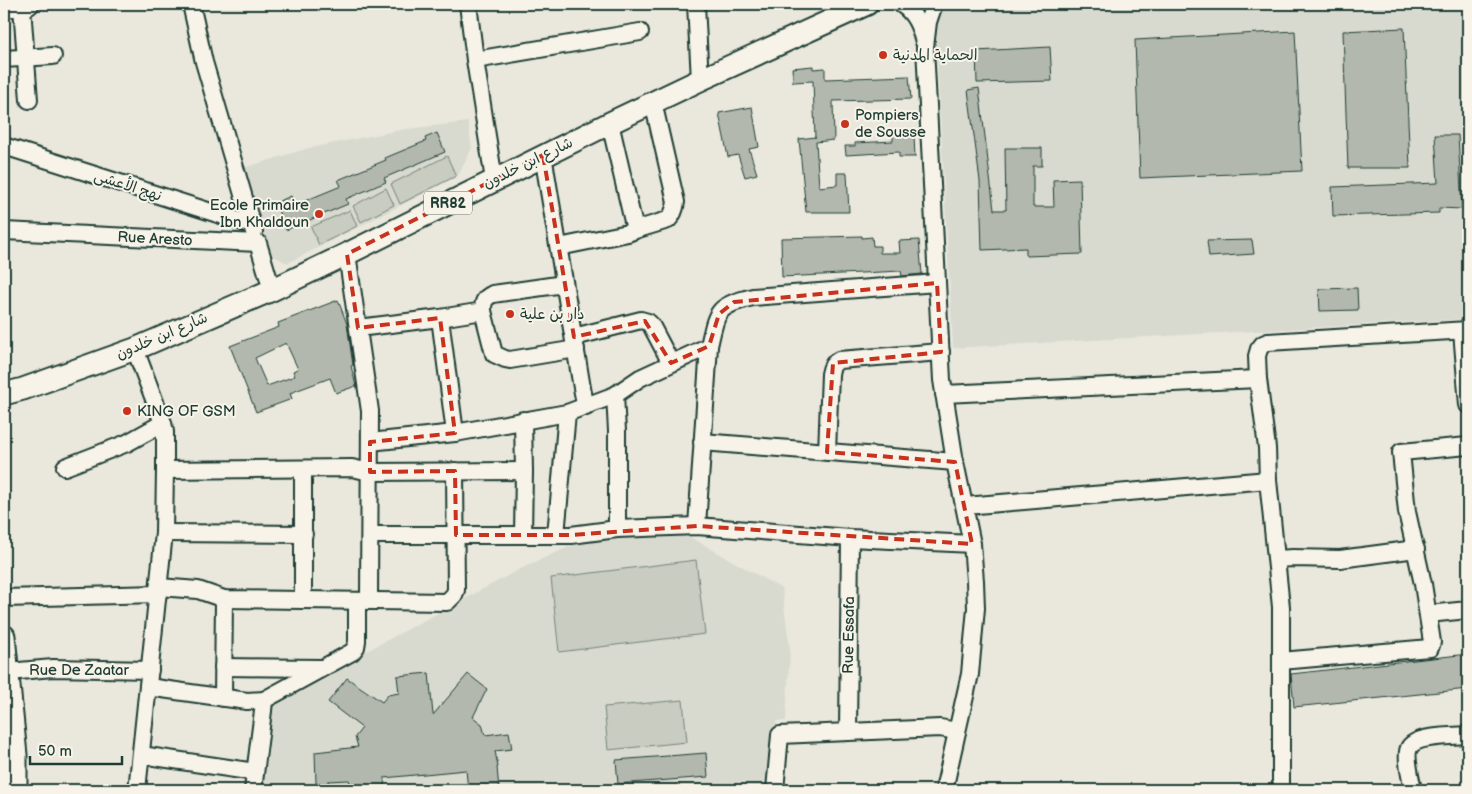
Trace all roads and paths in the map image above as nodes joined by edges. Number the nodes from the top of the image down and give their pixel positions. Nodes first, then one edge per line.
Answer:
1 (191, 4) edge
2 (468, 4) edge
3 (696, 4) edge
4 (867, 4) edge
5 (901, 4) edge
6 (934, 4) edge
7 (26, 5) edge
8 (4, 8) edge
9 (640, 32) dead end
10 (925, 46) junction
11 (53, 56) dead end
12 (25, 58) junction
13 (4, 59) edge
14 (474, 60) junction
15 (700, 80) junction
16 (29, 100) dead end
17 (653, 102) junction
18 (610, 123) junction
19 (4, 146) edge
20 (543, 155) junction
21 (494, 180) junction
22 (252, 225) junction
23 (635, 230) junction
24 (4, 231) edge
25 (258, 243) junction
26 (559, 247) junction
27 (347, 254) junction
28 (937, 282) junction
29 (564, 284) junction
30 (272, 290) junction
31 (483, 311) junction
32 (440, 318) junction
33 (358, 328) junction
34 (1465, 330) edge
35 (575, 343) junction
36 (709, 346) junction
37 (135, 349) junction
38 (941, 352) junction
39 (671, 363) junction
40 (1258, 379) junction
41 (13, 392) edge
42 (944, 394) junction
43 (615, 395) junction
44 (4, 403) edge
45 (1468, 405) edge
46 (586, 407) junction
47 (567, 413) junction
48 (523, 420) junction
49 (163, 423) junction
50 (455, 433) junction
51 (370, 442) junction
52 (702, 442) junction
53 (1468, 446) edge
54 (827, 452) junction
55 (955, 462) junction
56 (65, 467) dead end
57 (303, 469) junction
58 (165, 470) junction
59 (455, 471) junction
60 (524, 471) junction
61 (370, 472) junction
62 (1268, 480) junction
63 (965, 506) junction
64 (697, 526) junction
65 (617, 529) junction
66 (164, 533) junction
67 (304, 534) junction
68 (370, 535) junction
69 (456, 535) junction
70 (523, 535) junction
71 (556, 535) junction
72 (850, 538) junction
73 (972, 544) junction
74 (1416, 549) junction
75 (1277, 559) junction
76 (158, 590) junction
77 (4, 598) edge
78 (224, 599) junction
79 (303, 600) junction
80 (363, 601) junction
81 (1468, 610) edge
82 (1428, 614) junction
83 (4, 636) edge
84 (1281, 661) junction
85 (223, 667) junction
86 (322, 668) junction
87 (150, 670) junction
88 (8, 672) junction
89 (148, 687) junction
90 (223, 698) junction
91 (264, 700) junction
92 (957, 731) junction
93 (848, 732) junction
94 (1468, 735) edge
95 (141, 755) junction
96 (255, 772) junction
97 (16, 790) edge
98 (136, 790) edge
99 (253, 790) edge
100 (775, 790) edge
101 (944, 790) edge
102 (1281, 790) edge
103 (1413, 790) edge

1 - 22 street
2 - 14 street
3 - 15 street
4 - 15 main road, شارع ابن خلدون / RR82
5 - 10 street
6 - 10 street
7 - 8 street
7 - 12 street
9 - 14 street
10 - 28 street
11 - 12 street
12 - 13 street
12 - 16 street
14 - 21 street
15 - 17 main road, شارع ابن خلدون / RR82
17 - 18 main road, شارع ابن خلدون / RR82
17 - 23 street
18 - 20 main road, شارع ابن خلدون / RR82
18 - 23 street
19 - 22 street, نهج الأعشى
20 - 21 main road, شارع ابن خلدون / RR82
20 - 26 street
21 - 27 main road, شارع ابن خلدون / RR82
22 - 25 street
23 - 26 street
24 - 25 street, Rue Aresto
25 - 30 street
26 - 29 street
27 - 30 main road, شارع ابن خلدون / RR82
27 - 33 street
28 - 36 street
28 - 38 street
29 - 31 street
29 - 35 street
30 - 37 main road, شارع ابن خلدون / RR82
31 - 32 street
31 - 35 street
32 - 33 street
32 - 50 street
33 - 51 street
34 - 40 street
34 - 45 street
35 - 39 street
35 - 46 street
36 - 39 street
36 - 52 street
37 - 41 main road, شارع ابن خلدون / RR82
37 - 49 street
38 - 42 street
38 - 54 street
39 - 43 street
40 - 42 street
40 - 62 street
41 - 44 main road, شارع ابن خلدون / RR82
42 - 55 street
43 - 46 street
43 - 65 street
46 - 47 street
47 - 48 street
47 - 71 street
48 - 50 street
48 - 60 street
49 - 56 street
49 - 58 street
50 - 51 street
51 - 61 street
52 - 54 street
52 - 64 street
53 - 74 street
54 - 55 street
55 - 63 street
57 - 58 street
57 - 61 street
57 - 67 street
58 - 66 street
59 - 60 street
59 - 61 street
59 - 69 street
60 - 70 street
61 - 68 street
62 - 63 street
62 - 75 street
63 - 73 street
64 - 65 street
64 - 72 street
65 - 71 street
66 - 67 street
66 - 76 street
67 - 79 street
68 - 69 street
68 - 80 street
69 - 70 street
69 - 80 street
70 - 71 street
72 - 73 street
72 - 93 street, Rue Essafa
73 - 92 street
74 - 75 street
74 - 82 street
75 - 84 street
76 - 77 street
76 - 78 street
76 - 87 street
78 - 79 street
78 - 85 street
79 - 80 street
80 - 86 street
81 - 82 street
82 - 84 street
83 - 88 main road
84 - 102 street
85 - 86 street
85 - 90 street
86 - 91 street
87 - 88 street, Rue De Zaatar
87 - 89 street
88 - 97 main road
89 - 90 street
89 - 95 street
90 - 91 street
91 - 96 street
92 - 93 street
92 - 101 street
93 - 100 street
94 - 103 street
95 - 96 street
95 - 98 street
96 - 99 street

